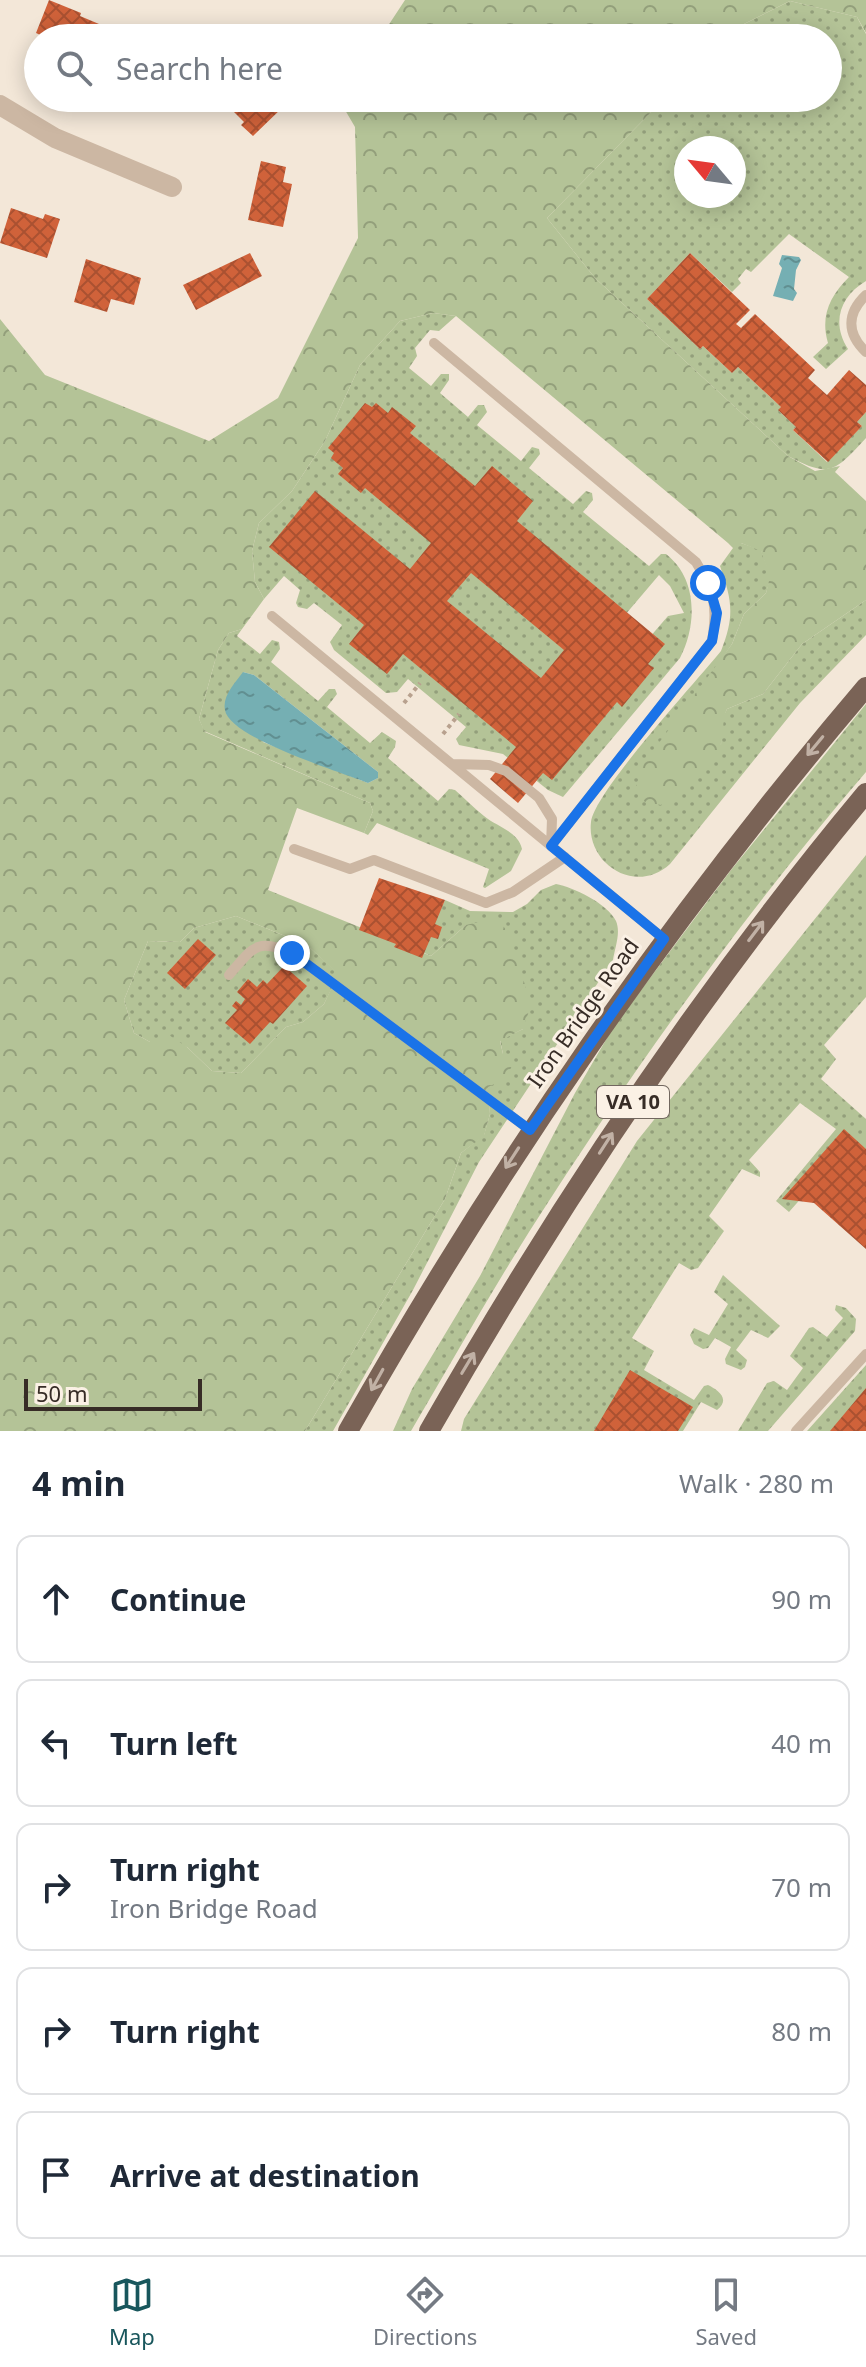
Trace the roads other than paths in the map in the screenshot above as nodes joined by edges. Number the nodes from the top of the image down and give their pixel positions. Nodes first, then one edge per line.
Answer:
1 (0, 105) edge
2 (172, 187) dead end
3 (866, 295) edge
4 (434, 343) dead end
5 (866, 352) edge
6 (272, 616) dead end
7 (866, 687) edge
8 (451, 764) junction
9 (866, 793) edge
10 (551, 846) junction
11 (294, 849) dead end
12 (565, 857) junction
13 (664, 939) junction
14 (229, 975) dead end
15 (530, 1130) junction
16 (866, 1354) edge
17 (348, 1431) edge
18 (429, 1431) edge
19 (796, 1431) edge

1 - 2 street
3 - 5 lane
4 - 10 lane
6 - 8 lane
7 -> 13 main road, Iron Bridge Road / VA 10
8 - 10 lane
8 - 10 lane
18 -> 9 main road, VA 10
10 - 12 lane
11 - 12 lane
12 - 13 lane
13 - 15 main road, Iron Bridge Road / VA 10
14 - 15 lane
15 -> 17 main road, Iron Bridge Road / VA 10
16 - 19 lane

